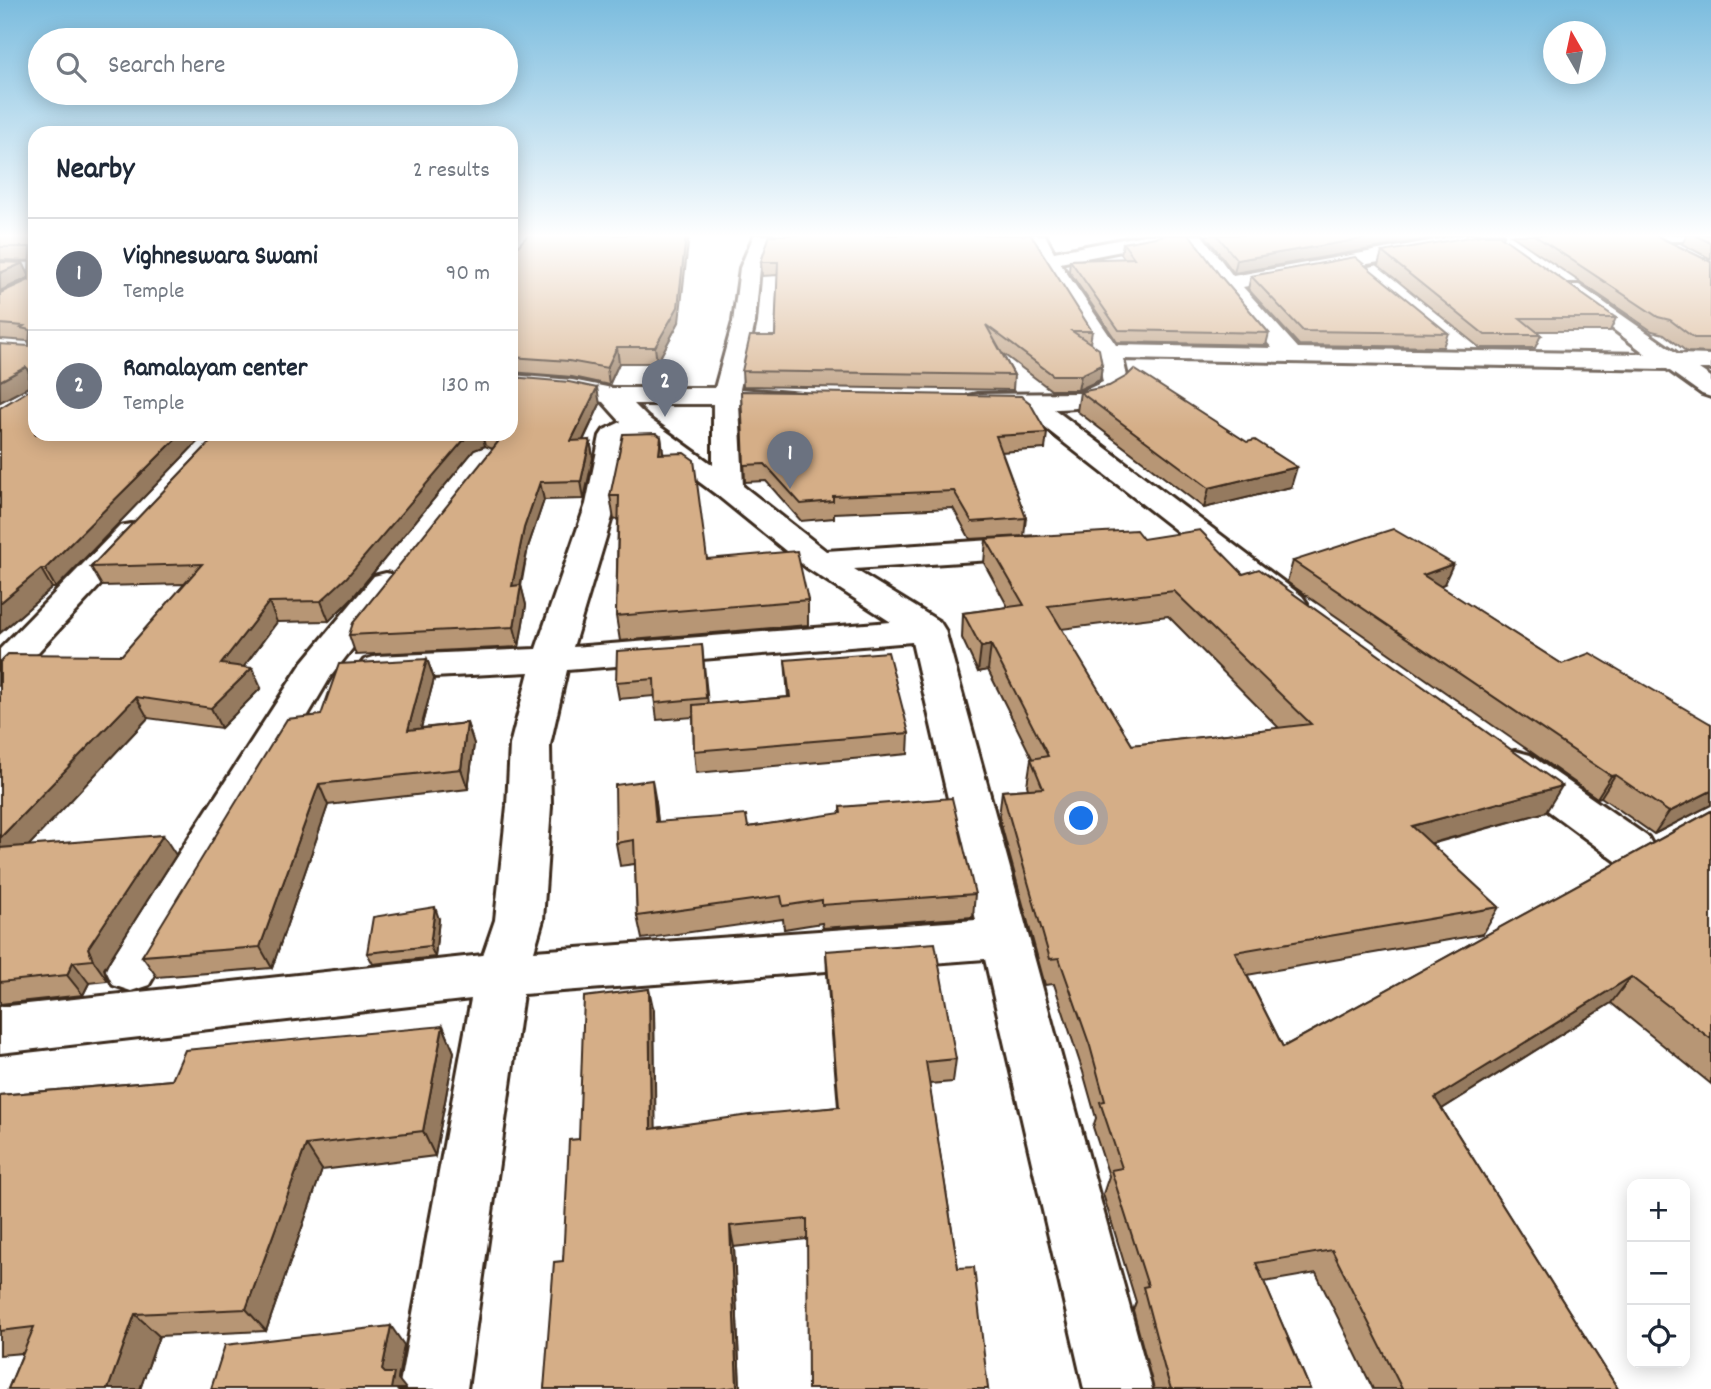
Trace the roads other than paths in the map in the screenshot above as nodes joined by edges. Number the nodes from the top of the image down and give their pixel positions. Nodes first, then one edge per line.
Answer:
1 (747, 300) edge
2 (1075, 300) edge
3 (1242, 300) edge
4 (1588, 300) edge
5 (1452, 340) dead end
6 (1109, 352) junction
7 (1290, 355) junction
8 (1473, 358) junction
9 (1673, 360) junction
10 (1711, 362) edge
11 (518, 384) edge
12 (1711, 389) edge
13 (726, 396) junction
14 (820, 400) edge
15 (951, 402) edge
16 (1028, 402) junction
17 (625, 410) junction
18 (728, 489) junction
19 (150, 513) edge
20 (1201, 537) junction
21 (1160, 540) edge
22 (1065, 546) edge
23 (409, 554) edge
24 (820, 561) junction
25 (1321, 625) edge
26 (927, 630) junction
27 (551, 660) junction
28 (0, 671) edge
29 (315, 671) junction
30 (1487, 745) edge
31 (1632, 849) dead end
32 (1005, 938) junction
33 (131, 970) dead end
34 (501, 974) junction
35 (0, 1030) edge
36 (433, 1389) edge
37 (1118, 1389) edge

1 - 13 street
2 - 6 street
3 - 7 street
4 - 9 street
5 - 8 street
6 - 7 street
6 - 16 street
7 - 8 street
8 - 9 street
9 - 10 street
9 - 12 street
11 - 17 street
13 - 14 street
13 - 17 street
13 - 18 street
15 - 16 street
16 - 20 street
17 - 18 street
17 - 27 street
18 - 24 street
19 - 28 street
20 - 21 street
20 - 25 street
22 - 24 street
23 - 29 street
24 - 26 street
26 - 27 street
26 - 32 street
27 - 29 street
27 - 34 street
29 - 33 street
30 - 31 street
32 - 34 street
32 - 37 street
34 - 35 street
34 - 36 street

